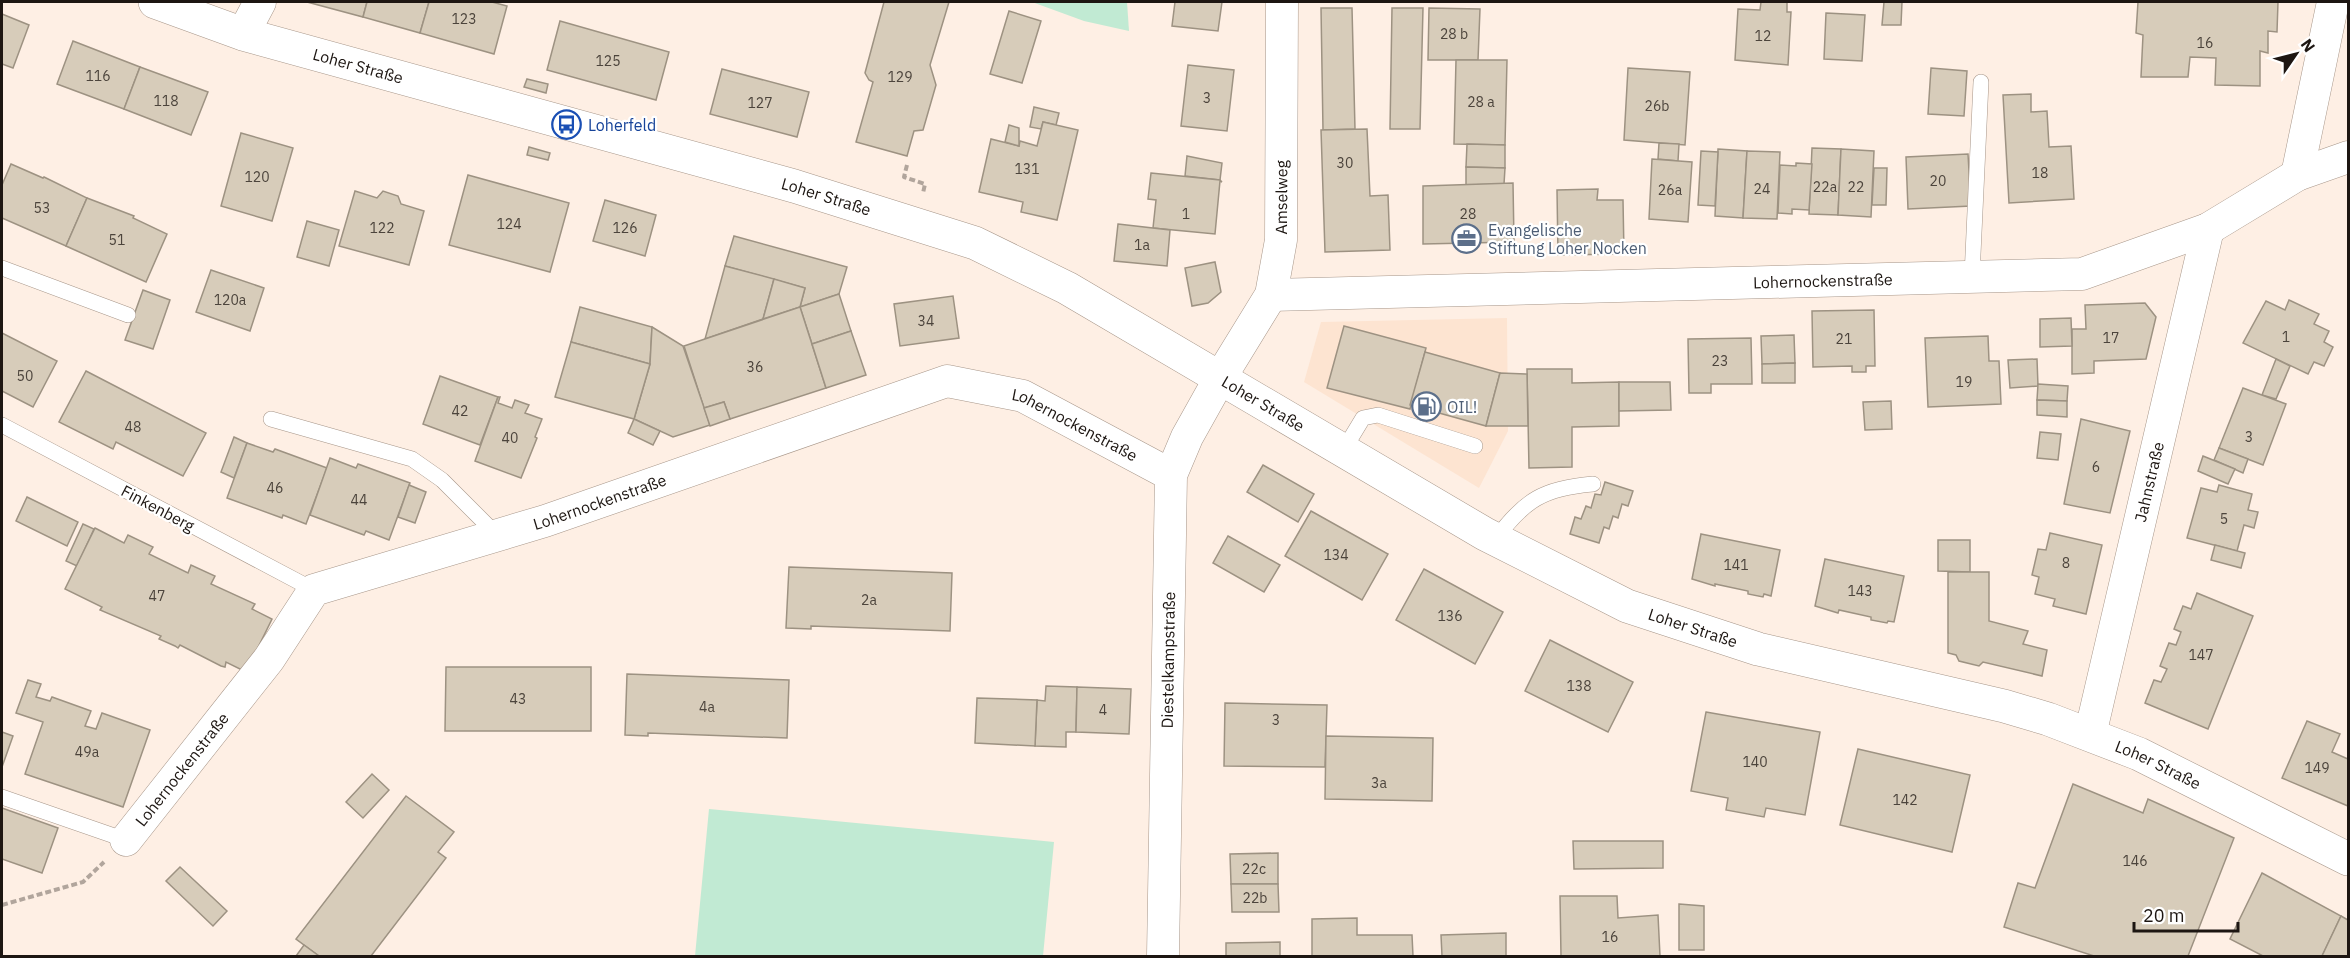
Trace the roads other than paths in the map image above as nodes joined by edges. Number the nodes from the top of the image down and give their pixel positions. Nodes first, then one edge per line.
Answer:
1 (155, 2) edge
2 (260, 2) edge
3 (1282, 2) edge
4 (2333, 2) edge
5 (243, 34) junction
6 (1981, 82) dead end
7 (2349, 157) edge
8 (2297, 175) junction
9 (2208, 229) junction
10 (2, 268) edge
11 (1972, 276) junction
12 (1271, 295) junction
13 (128, 315) dead end
14 (1220, 378) junction
15 (271, 419) dead end
16 (2, 425) edge
17 (1475, 446) dead end
18 (1343, 451) junction
19 (1171, 475) junction
20 (1593, 484) dead end
21 (497, 536) junction
22 (1495, 540) junction
23 (314, 591) junction
24 (2090, 735) junction
25 (2, 797) edge
26 (126, 840) joint
27 (2349, 859) edge
28 (1163, 957) edge

1 - 5 main road, Loher Straße
2 - 5 street
3 - 12 street, Amselweg
4 - 8 street
5 - 14 main road, Loher Straße
6 - 11 lane
7 - 8 street, Lohernockenstraße
8 - 9 street, Lohernockenstraße
9 - 11 street, Lohernockenstraße
9 - 24 street, Jahnstraße
10 - 13 lane
11 - 12 street, Lohernockenstraße
12 - 14 street, Amselweg
14 - 18 main road, Loher Straße
14 - 19 street, Diestelkampstraße
15 - 21 lane
16 - 23 lane, Finkenberg
17 - 18 lane
18 - 22 main road, Loher Straße
19 - 21 street, Lohernockenstraße
19 - 28 street, Diestelkampstraße
20 - 22 lane
21 - 23 street, Lohernockenstraße
22 - 24 main road, Loher Straße
23 - 26 street, Lohernockenstraße
24 - 27 main road, Loher Straße
25 - 26 lane

